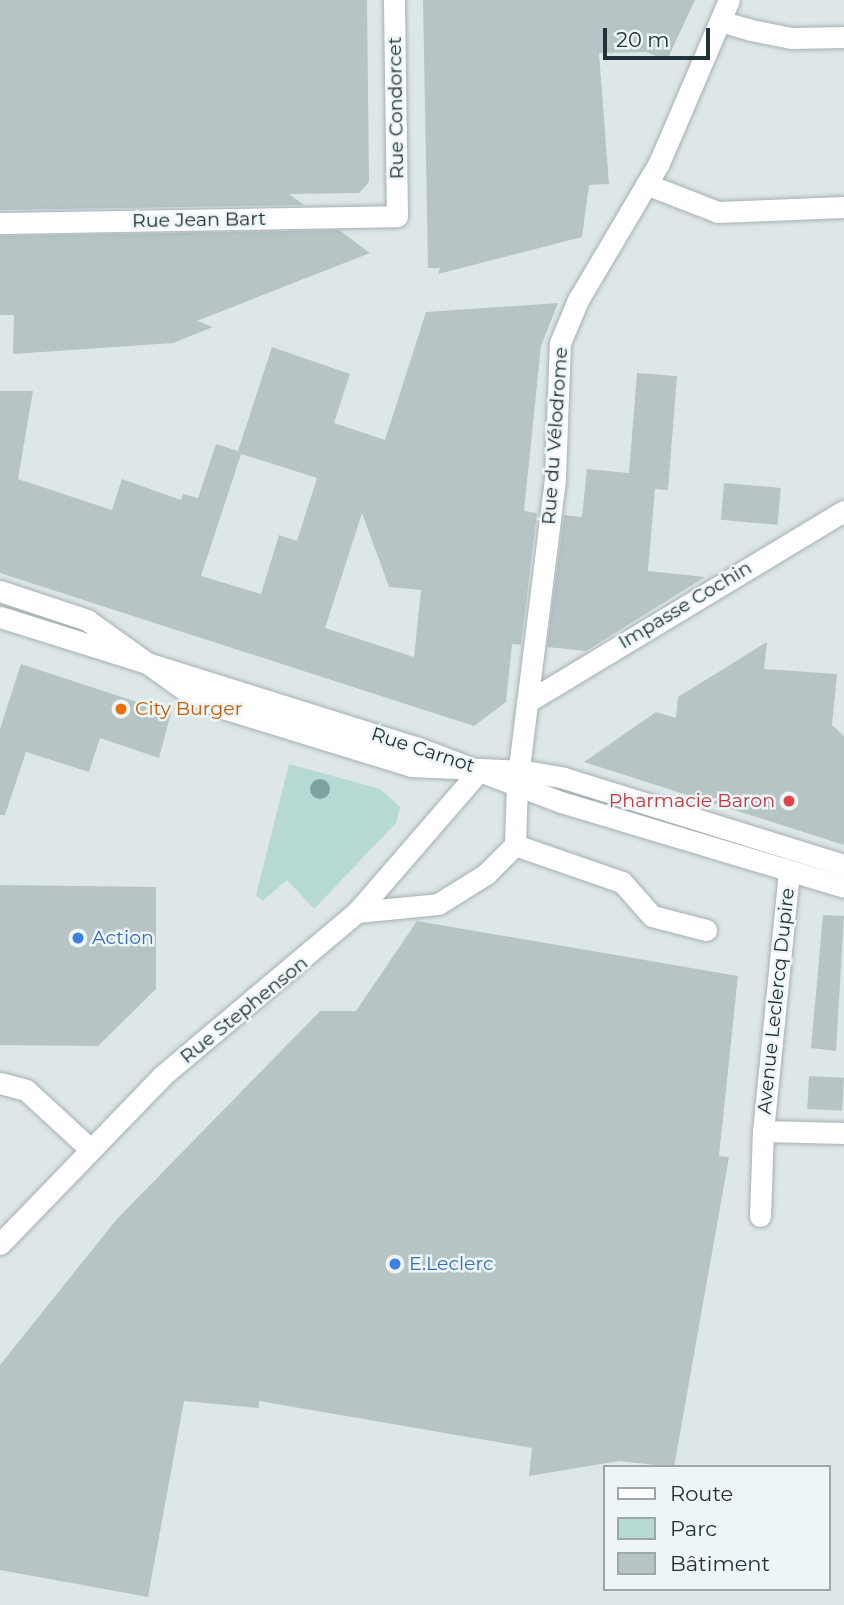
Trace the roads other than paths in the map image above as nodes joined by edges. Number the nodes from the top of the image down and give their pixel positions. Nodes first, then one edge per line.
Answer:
1 (394, 0) edge
2 (729, 0) edge
3 (720, 21) junction
4 (844, 37) edge
5 (646, 184) junction
6 (844, 207) edge
7 (397, 216) joint
8 (0, 223) edge
9 (844, 511) edge
10 (0, 592) edge
11 (0, 617) edge
12 (149, 664) junction
13 (527, 702) junction
14 (481, 769) junction
15 (519, 777) junction
16 (515, 845) junction
17 (844, 865) edge
18 (789, 870) junction
19 (844, 887) edge
20 (357, 912) junction
21 (706, 930) dead end
22 (0, 1083) edge
23 (763, 1131) junction
24 (844, 1133) edge
25 (89, 1148) junction
26 (760, 1216) dead end
27 (0, 1244) edge

1 - 7 street, Rue Condorcet
2 - 3 street, Rue du Vélodrome
3 - 4 street
3 - 5 street, Rue du Vélodrome
5 - 6 street
5 - 13 street, Rue du Vélodrome
7 - 8 street, Rue Jean Bart
9 - 13 street, Impasse Cochin
10 - 12 street
11 - 12 street, Rue Carnot
12 - 14 street, Rue Carnot
13 - 15 street, Rue du Vélodrome
14 - 15 street, Rue Carnot
14 - 20 street, Rue Stephenson
15 - 16 street, Rue du Vélodrome
15 - 17 street
15 - 18 street, Rue Carnot
16 - 20 street
16 - 21 street
18 - 19 street, Rue Carnot
18 - 23 street, Avenue Leclercq Dupire
20 - 25 street, Rue Stephenson
22 - 25 street
23 - 24 street
23 - 26 street, Avenue Leclercq Dupire
25 - 27 street, Rue Stephenson

